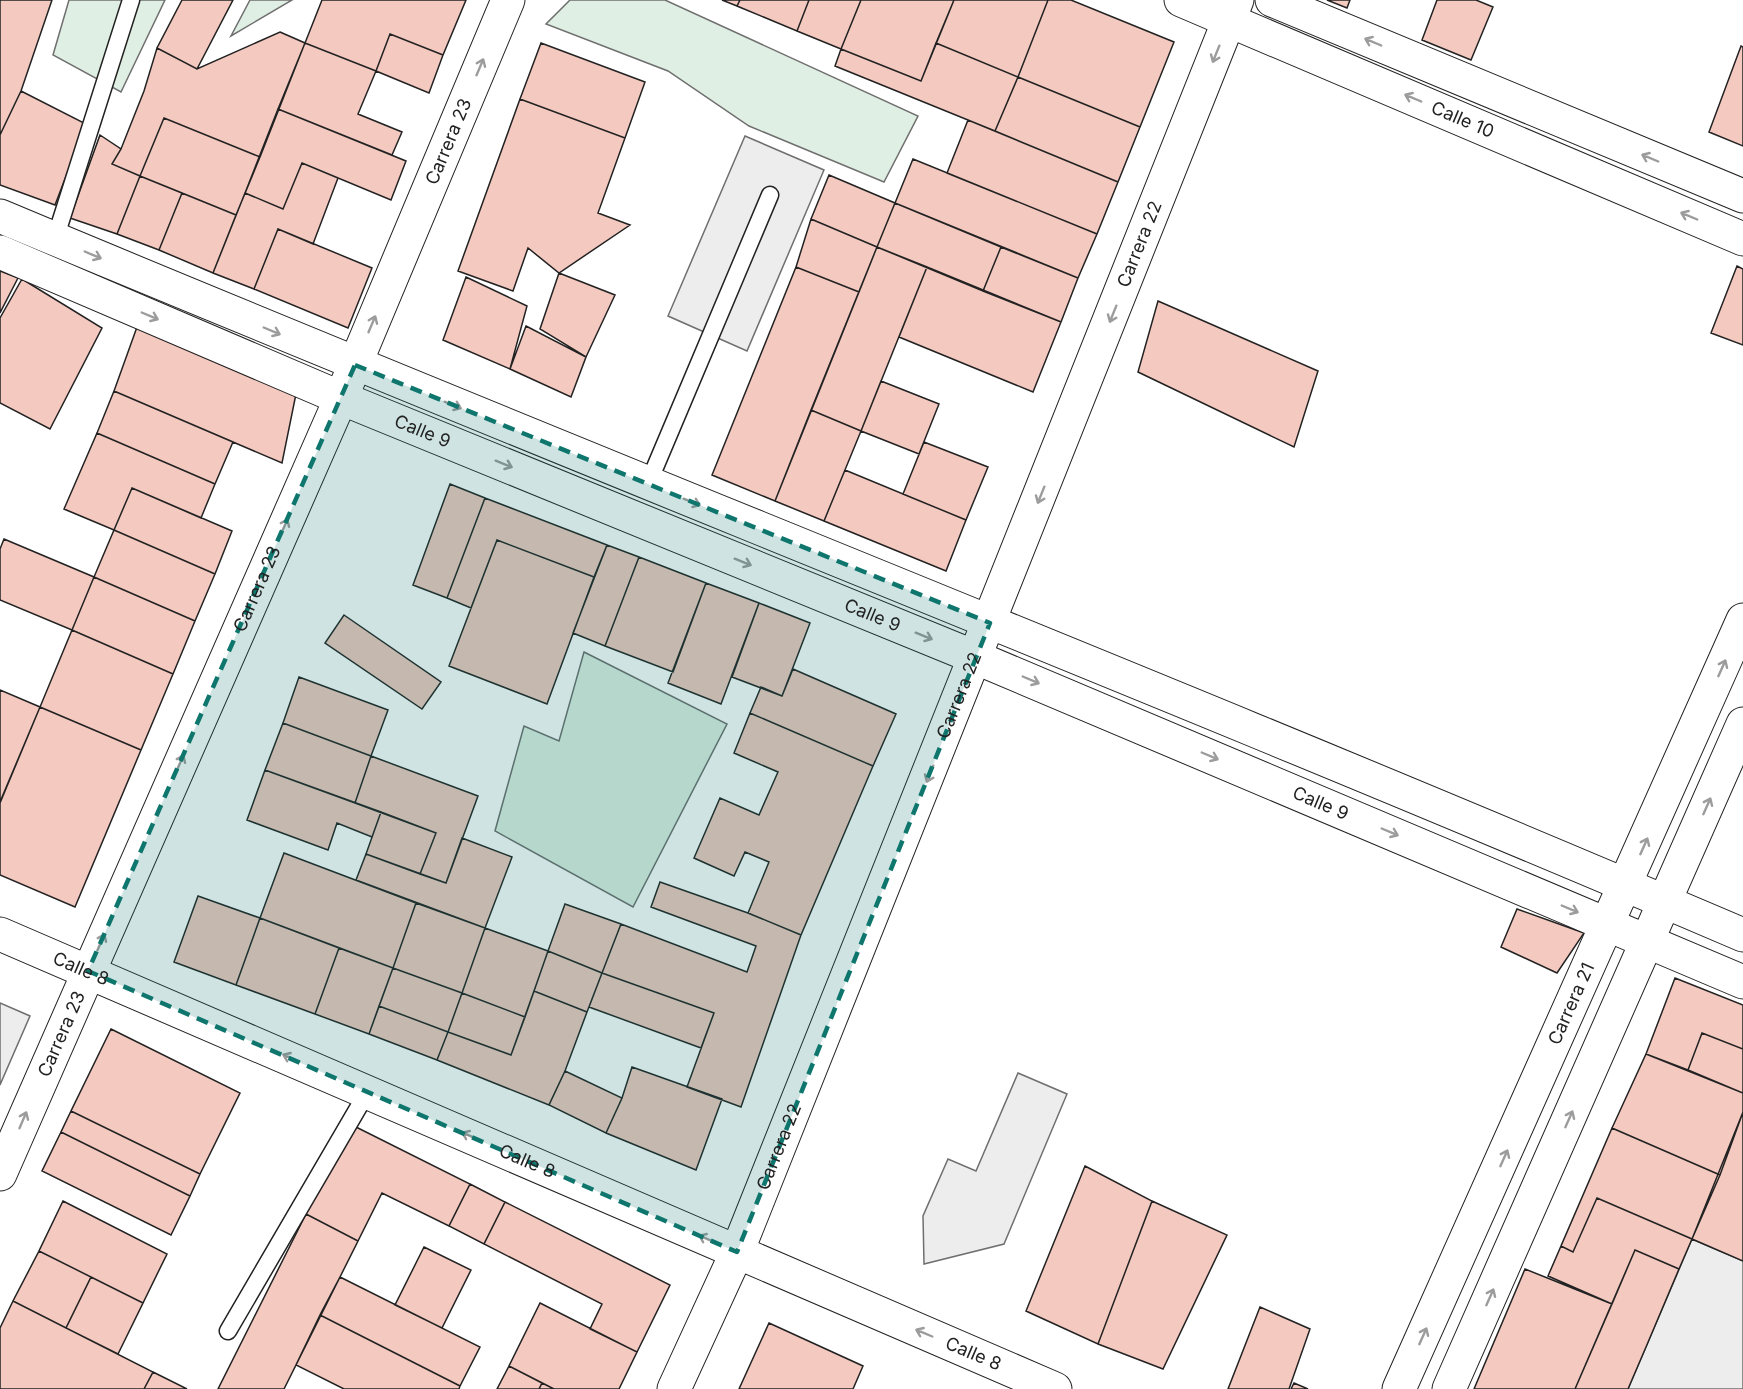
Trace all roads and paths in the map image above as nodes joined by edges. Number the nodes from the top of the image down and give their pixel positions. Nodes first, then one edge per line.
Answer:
1 (131, 0) edge
2 (508, 0) edge
3 (1181, 0) edge
4 (1272, 0) edge
5 (1233, 10) edge
6 (770, 195) dead end
7 (1743, 196) edge
8 (0, 216) edge
9 (56, 239) junction
10 (1743, 239) edge
11 (0, 252) edge
12 (355, 365) junction
13 (341, 398) junction
14 (648, 484) junction
15 (1743, 620) edge
16 (990, 623) junction
17 (977, 657) junction
18 (1743, 724) edge
19 (1627, 886) junction
20 (1665, 902) junction
21 (1609, 925) junction
22 (0, 934) edge
23 (1743, 935) edge
24 (1647, 942) junction
25 (88, 971) junction
26 (1743, 982) edge
27 (368, 1091) junction
28 (0, 1174) edge
29 (738, 1252) junction
30 (228, 1331) dead end
31 (674, 1389) edge
32 (1055, 1389) edge
33 (1399, 1389) edge
34 (1449, 1389) edge

1 - 9 lane
12 -> 2 street, Carrera 23
3 - 5 street, Calle 10
7 -> 4 street, Calle 10
10 -> 5 street, Calle 10
5 -> 16 street, Carrera 22
6 - 14 lane
8 - 9 street, Calle 9
9 -> 12 street, Calle 9
11 -> 13 street, Calle 9
12 - 13 street, Carrera 23
12 -> 14 street, Calle 9
13 -> 17 street, Calle 9
25 -> 13 street, Carrera 23
14 -> 16 street, Calle 9
19 -> 15 street, Carrera 21
16 - 17 street, Carrera 22
16 - 19 street, Calle 9
17 -> 21 street, Calle 9
17 -> 29 street, Carrera 22
20 -> 18 street
19 - 20 street, Calle 9
19 - 21 street, Carrera 21
20 - 23 street, Calle 9
20 - 24 street
21 - 24 street, Calle 9
33 -> 21 street, Carrera 21
22 - 25 street, Calle 8
24 - 26 street, Calle 9
34 -> 24 street
27 -> 25 street, Calle 8
28 -> 25 street, Carrera 23
29 -> 27 street, Calle 8
27 - 30 lane
29 - 31 street, Carrera 22
32 -> 29 street, Calle 8

